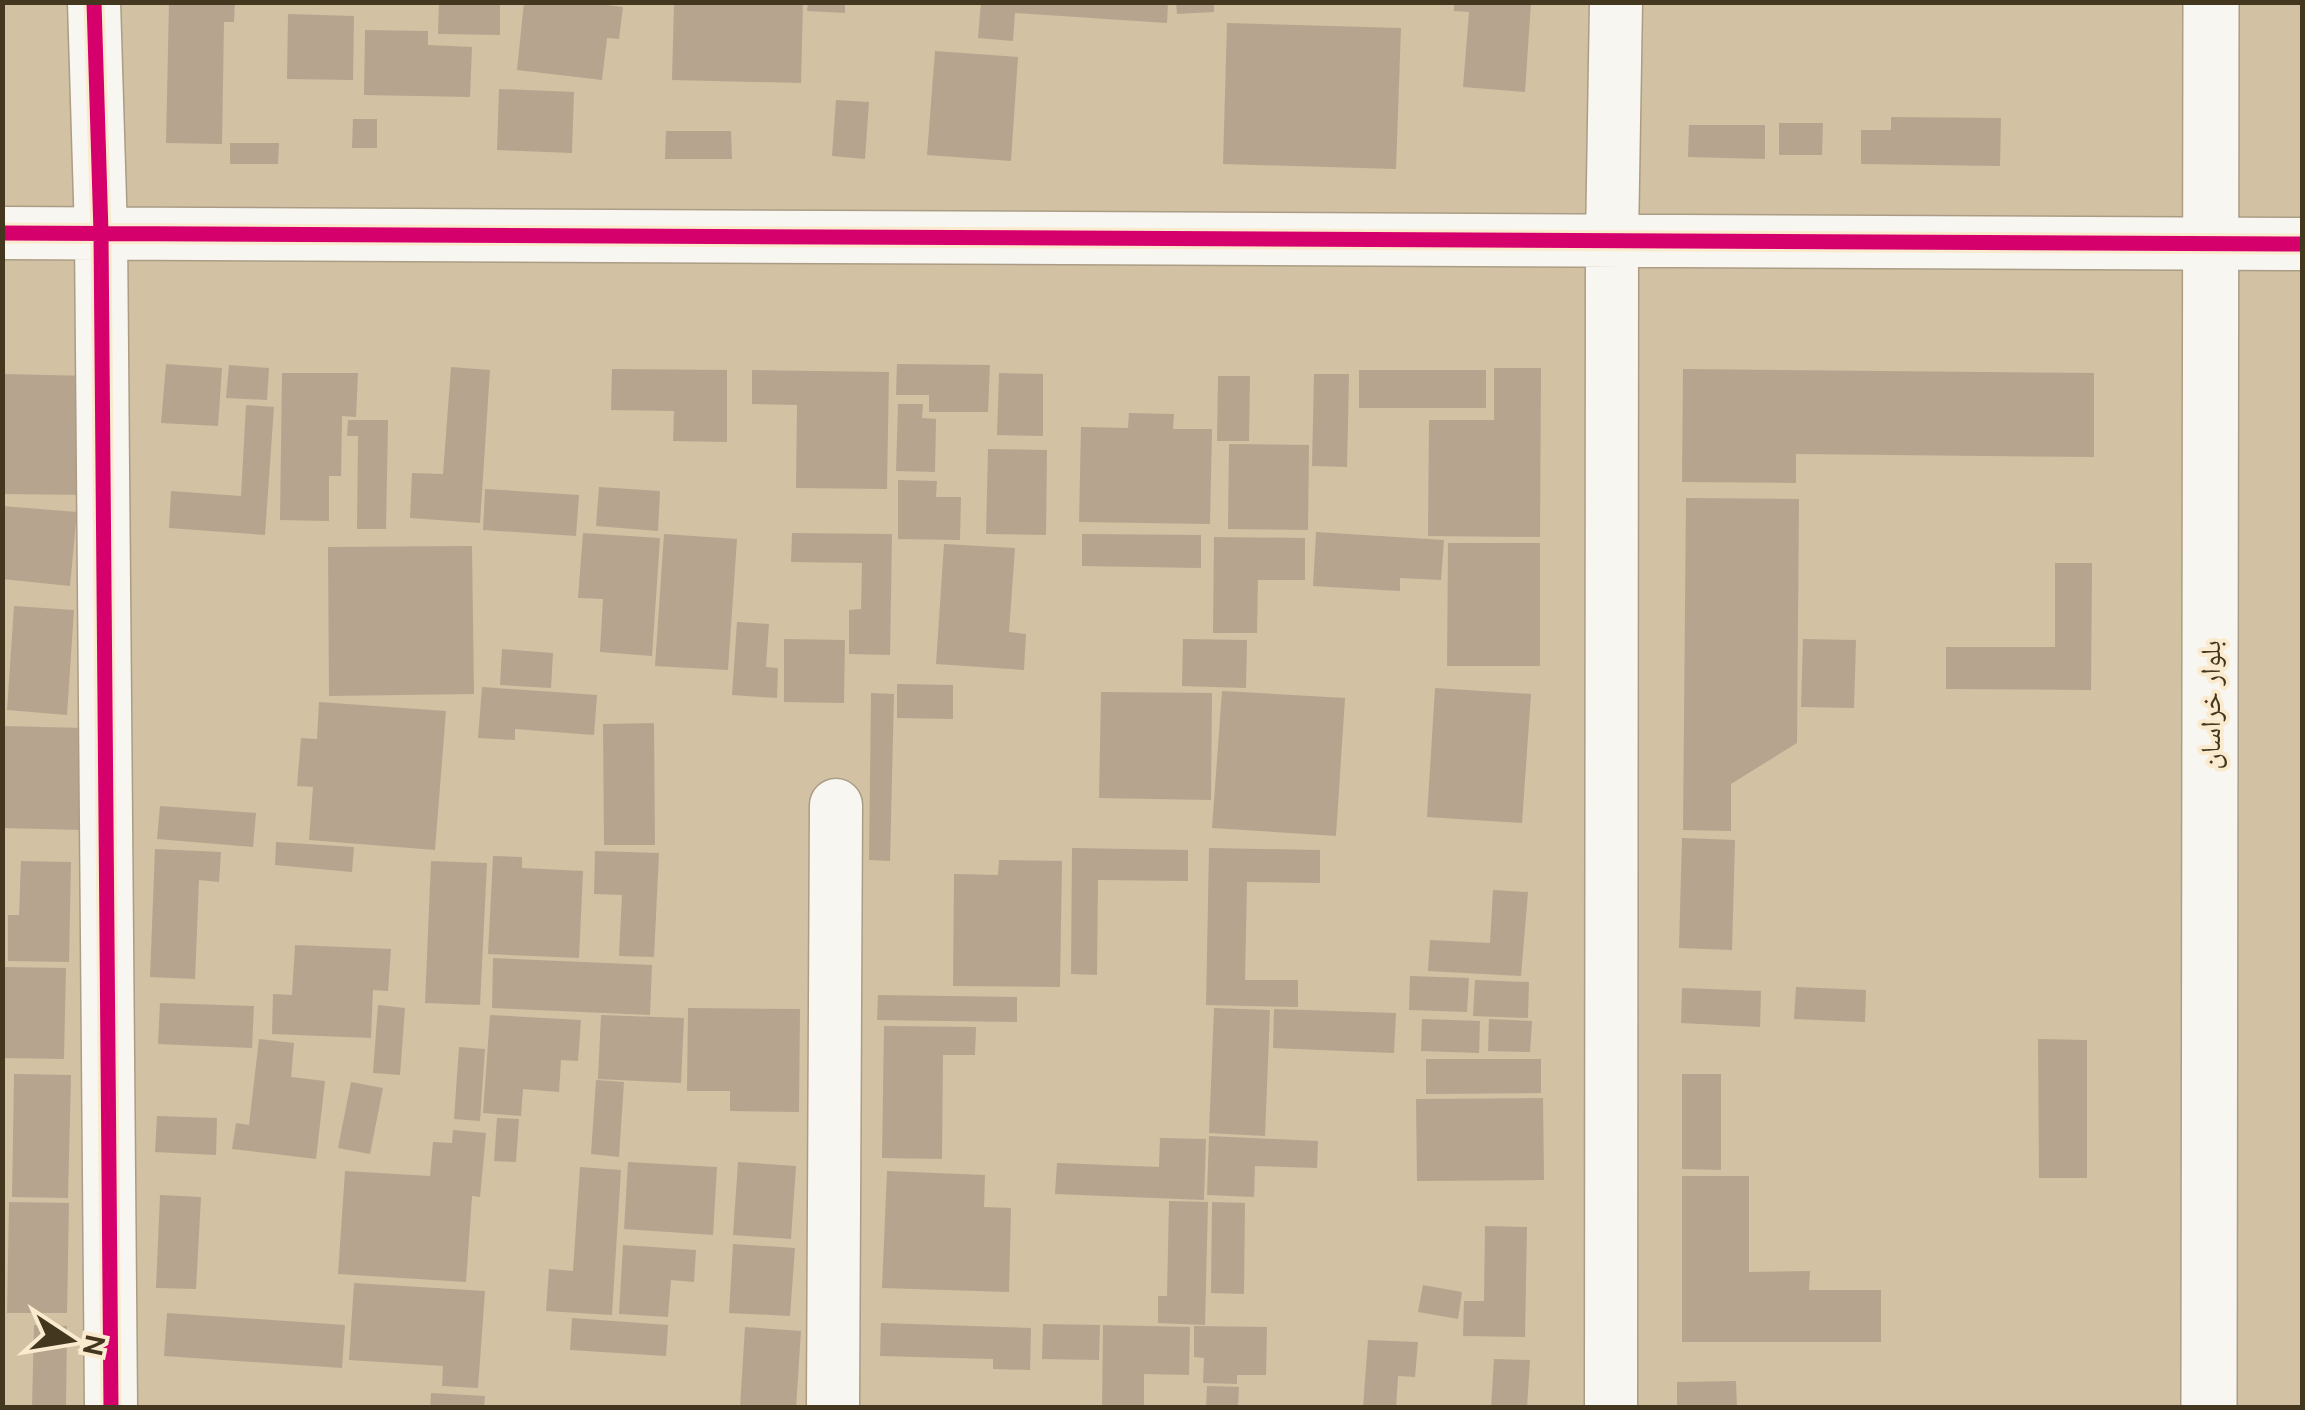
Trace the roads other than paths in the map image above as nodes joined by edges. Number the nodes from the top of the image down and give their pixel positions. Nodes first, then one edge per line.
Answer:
1 (94, 2) edge
2 (1616, 2) edge
3 (2211, 2) edge
4 (101, 232) junction
5 (2, 233) edge
6 (1612, 240) junction
7 (2211, 244) junction
8 (2302, 244) edge
9 (836, 805) dead end
10 (111, 1408) edge
11 (833, 1408) edge
12 (1611, 1408) edge
13 (2209, 1408) edge

1 - 4 street
2 - 6 street
3 - 7 main road, بلوار خراسان
4 - 5 street
4 - 6 street
4 - 10 street
6 - 7 street
6 - 12 street
7 - 8 street
7 - 13 main road, بلوار خراسان
9 - 11 street

